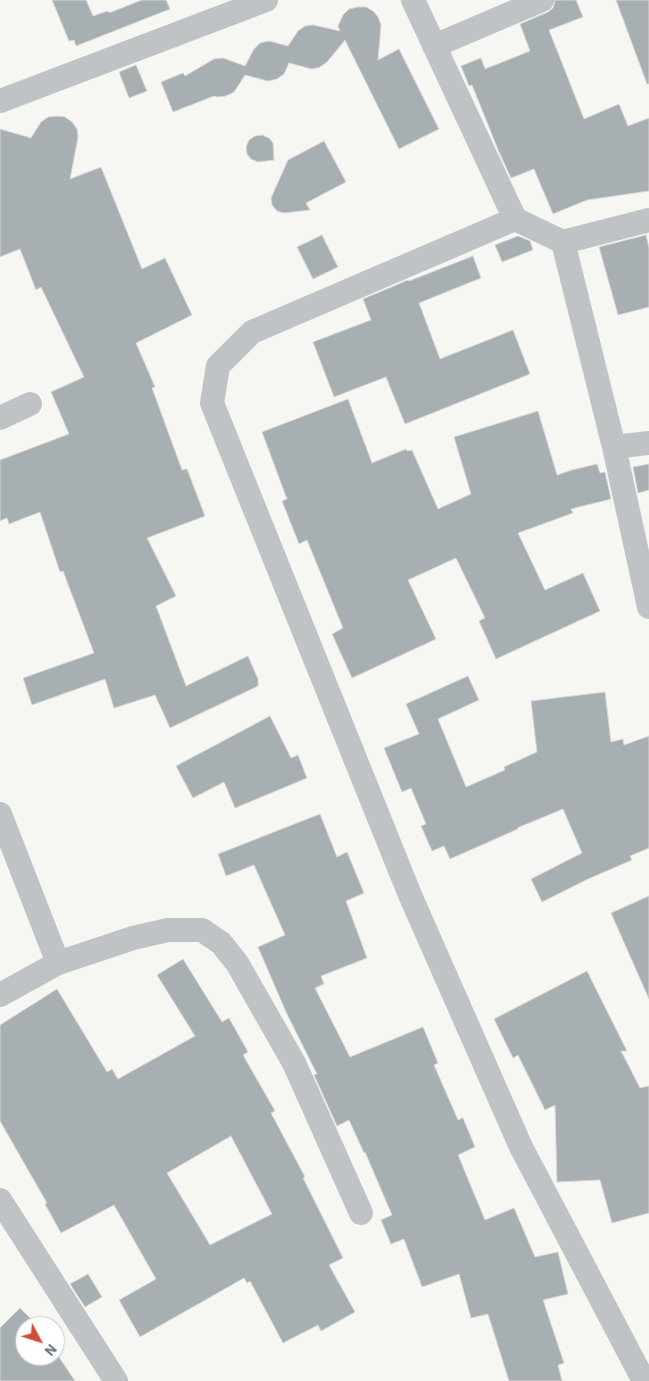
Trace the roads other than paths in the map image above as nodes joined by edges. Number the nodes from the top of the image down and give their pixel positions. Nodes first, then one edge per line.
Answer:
1 (266, 0) edge
2 (413, 0) edge
3 (542, 0) edge
4 (434, 46) junction
5 (0, 101) edge
6 (515, 219) junction
7 (649, 220) edge
8 (564, 242) junction
9 (30, 404) dead end
10 (0, 418) edge
11 (649, 443) edge
12 (614, 447) junction
13 (649, 607) edge
14 (0, 814) edge
15 (58, 963) junction
16 (0, 994) edge
17 (0, 1200) edge
18 (360, 1213) dead end
19 (116, 1381) edge
20 (644, 1381) edge

1 - 5 street
2 - 4 street
3 - 4 street
4 - 6 street
6 - 8 street
6 - 20 street
7 - 8 street
8 - 12 street
9 - 10 street
11 - 12 street
12 - 13 street
14 - 15 street
15 - 16 street
15 - 18 street
17 - 19 street

